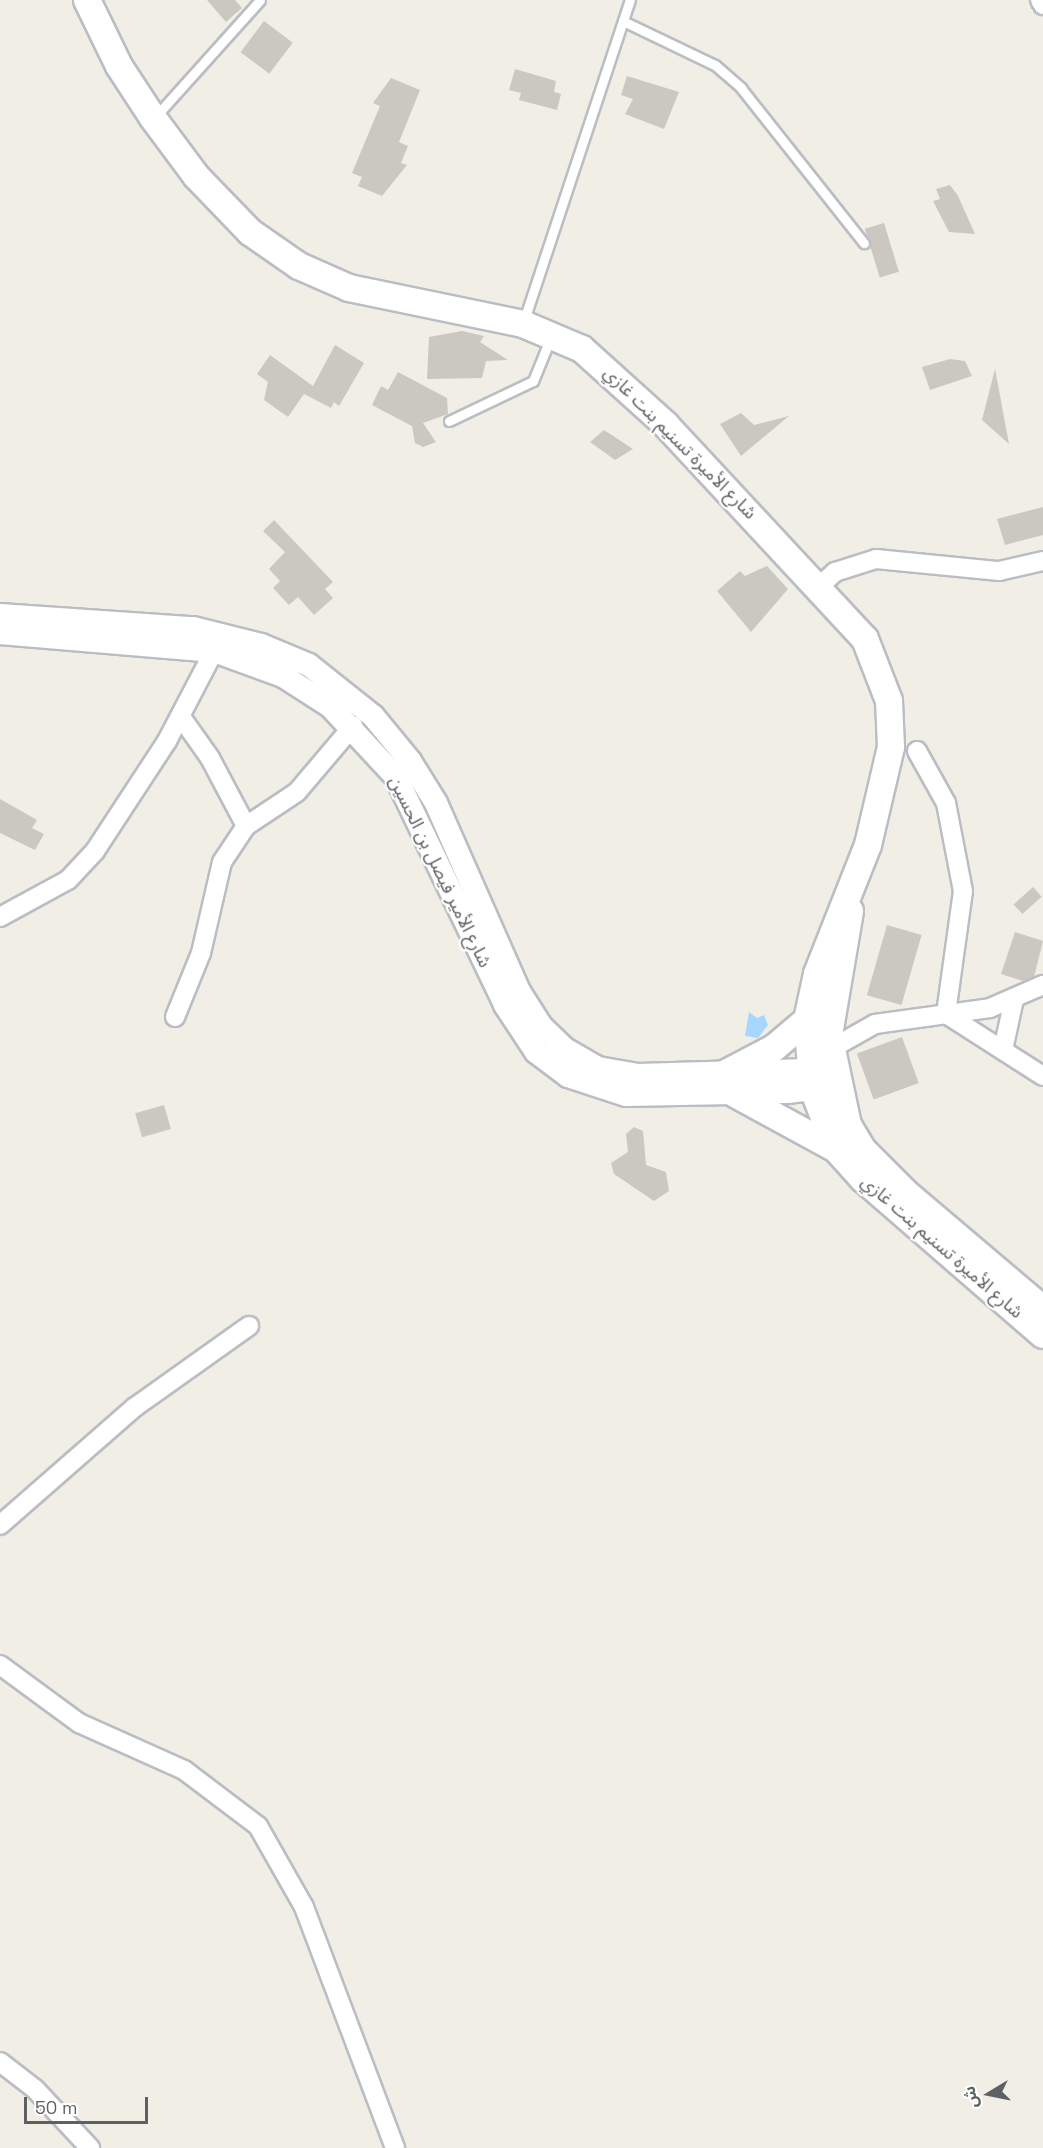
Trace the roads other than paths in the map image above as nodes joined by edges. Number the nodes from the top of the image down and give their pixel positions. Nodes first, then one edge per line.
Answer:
1 (87, 0) edge
2 (260, 0) edge
3 (630, 0) edge
4 (1040, 0) edge
5 (1043, 5) edge
6 (623, 21) junction
7 (153, 118) junction
8 (864, 243) dead end
9 (523, 324) junction
10 (552, 334) junction
11 (448, 421) dead end
12 (1043, 561) edge
13 (820, 586) junction
14 (0, 615) edge
15 (0, 633) edge
16 (214, 651) junction
17 (180, 717) junction
18 (353, 726) junction
19 (917, 751) dead end
20 (246, 826) junction
21 (854, 884) junction
22 (0, 917) edge
23 (1043, 985) edge
24 (1014, 999) junction
25 (946, 1014) junction
26 (175, 1017) dead end
27 (807, 1020) junction
28 (829, 1050) junction
29 (1003, 1050) junction
30 (1043, 1076) edge
31 (821, 1081) junction
32 (729, 1084) junction
33 (836, 1149) junction
34 (1043, 1309) edge
35 (249, 1326) dead end
36 (1043, 1335) edge
37 (0, 1525) edge
38 (0, 1665) edge
39 (0, 2062) edge
40 (90, 2148) edge
41 (395, 2148) edge

1 - 7 main road, شارع الأميرة تسنيم بنت غازي
2 - 7 lane
3 - 6 lane
4 - 5 street
6 - 8 lane
6 - 9 lane
7 - 9 main road, شارع الأميرة تسنيم بنت غازي
9 - 10 main road, شارع الأميرة تسنيم بنت غازي
10 - 11 lane
10 - 13 main road, شارع الأميرة تسنيم بنت غازي
12 - 13 street
13 - 21 main road, شارع الأميرة تسنيم بنت غازي
14 - 32 street, شارع الأمير فيصل بن الحسين
15 - 16 street, شارع الأمير فيصل بن الحسين
16 - 17 street
16 - 18 street, شارع الأمير فيصل بن الحسين
17 - 20 street
17 - 22 street
18 - 20 street
18 - 32 street, شارع الأمير فيصل بن الحسين
19 - 25 street
20 - 26 street
21 - 27 main road, شارع الأميرة تسنيم بنت غازي
21 - 28 main road, شارع الأميرة تسنيم بنت غازي
23 - 24 street
24 - 25 street
24 - 29 street
25 - 28 street
25 - 29 street
27 - 31 main road, شارع الأميرة تسنيم بنت غازي
27 - 32 main road
28 - 31 main road, شارع الأميرة تسنيم بنت غازي
29 - 30 street
31 - 32 street, شارع الأمير فيصل بن الحسين
31 - 33 main road, شارع الأميرة تسنيم بنت غازي
31 - 34 main road, شارع الأميرة تسنيم بنت غازي
32 - 33 main road
33 - 36 main road, شارع الأميرة تسنيم بنت غازي
35 - 37 street
38 - 41 street
39 - 40 street

